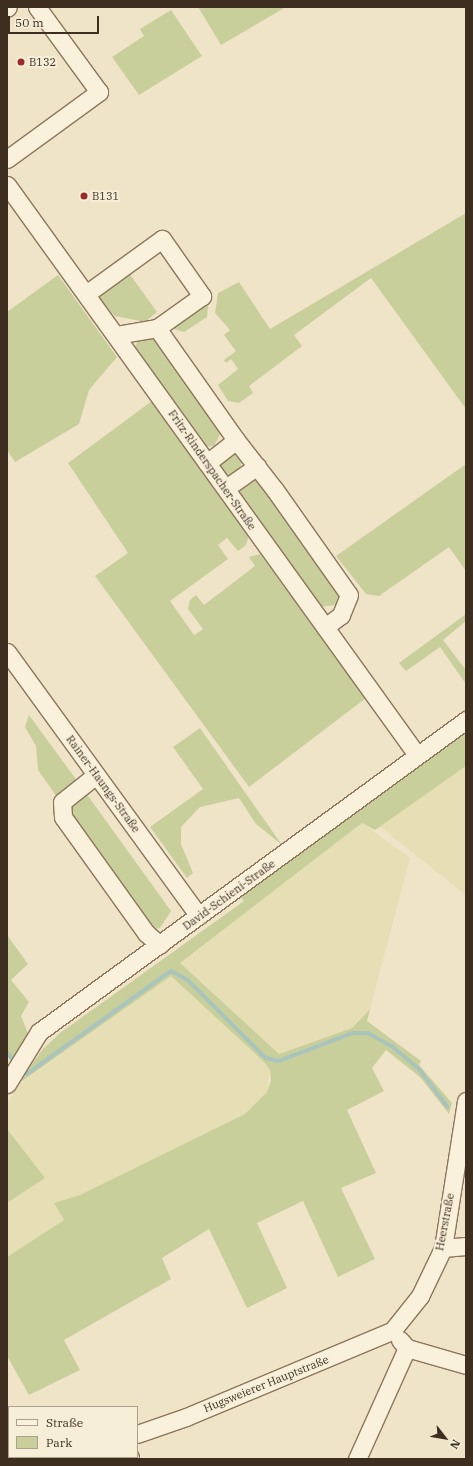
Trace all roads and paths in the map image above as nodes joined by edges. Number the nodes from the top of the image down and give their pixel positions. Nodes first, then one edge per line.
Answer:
1 (37, 7) edge
2 (7, 159) edge
3 (7, 185) edge
4 (86, 294) junction
5 (157, 328) junction
6 (116, 336) junction
7 (236, 440) junction
8 (207, 462) junction
9 (256, 466) junction
10 (226, 488) junction
11 (325, 627) junction
12 (7, 652) edge
13 (466, 720) edge
14 (417, 755) junction
15 (96, 775) junction
16 (199, 916) junction
17 (160, 945) junction
18 (7, 1084) edge
19 (466, 1100) edge
20 (466, 1246) edge
21 (443, 1248) junction
22 (392, 1331) junction
23 (407, 1348) junction
24 (466, 1365) edge
25 (138, 1434) edge
26 (357, 1459) edge

1 - 2 street
3 - 4 street, Fritz-Rinderspacher-Straße
4 - 5 street
4 - 6 street, Fritz-Rinderspacher-Straße
5 - 6 street
5 - 7 street
6 - 8 street, Fritz-Rinderspacher-Straße
7 - 8 street
7 - 9 street
8 - 10 street, Fritz-Rinderspacher-Straße
9 - 10 street
9 - 11 street
10 - 11 street, Fritz-Rinderspacher-Straße
11 - 14 street, Fritz-Rinderspacher-Straße
12 - 15 street, Rainer-Haungs-Straße
13 - 14 street, David-Schieni-Straße
14 - 16 street, David-Schieni-Straße
15 - 16 street, Rainer-Haungs-Straße
15 - 17 street
16 - 17 street, David-Schieni-Straße
17 - 18 street, David-Schieni-Straße
19 - 21 street, Heerstraße
20 - 21 street
21 - 22 street, Heerstraße
22 - 23 street
22 - 25 street, Hugsweierer Hauptstraße
23 - 24 street
23 - 26 street

